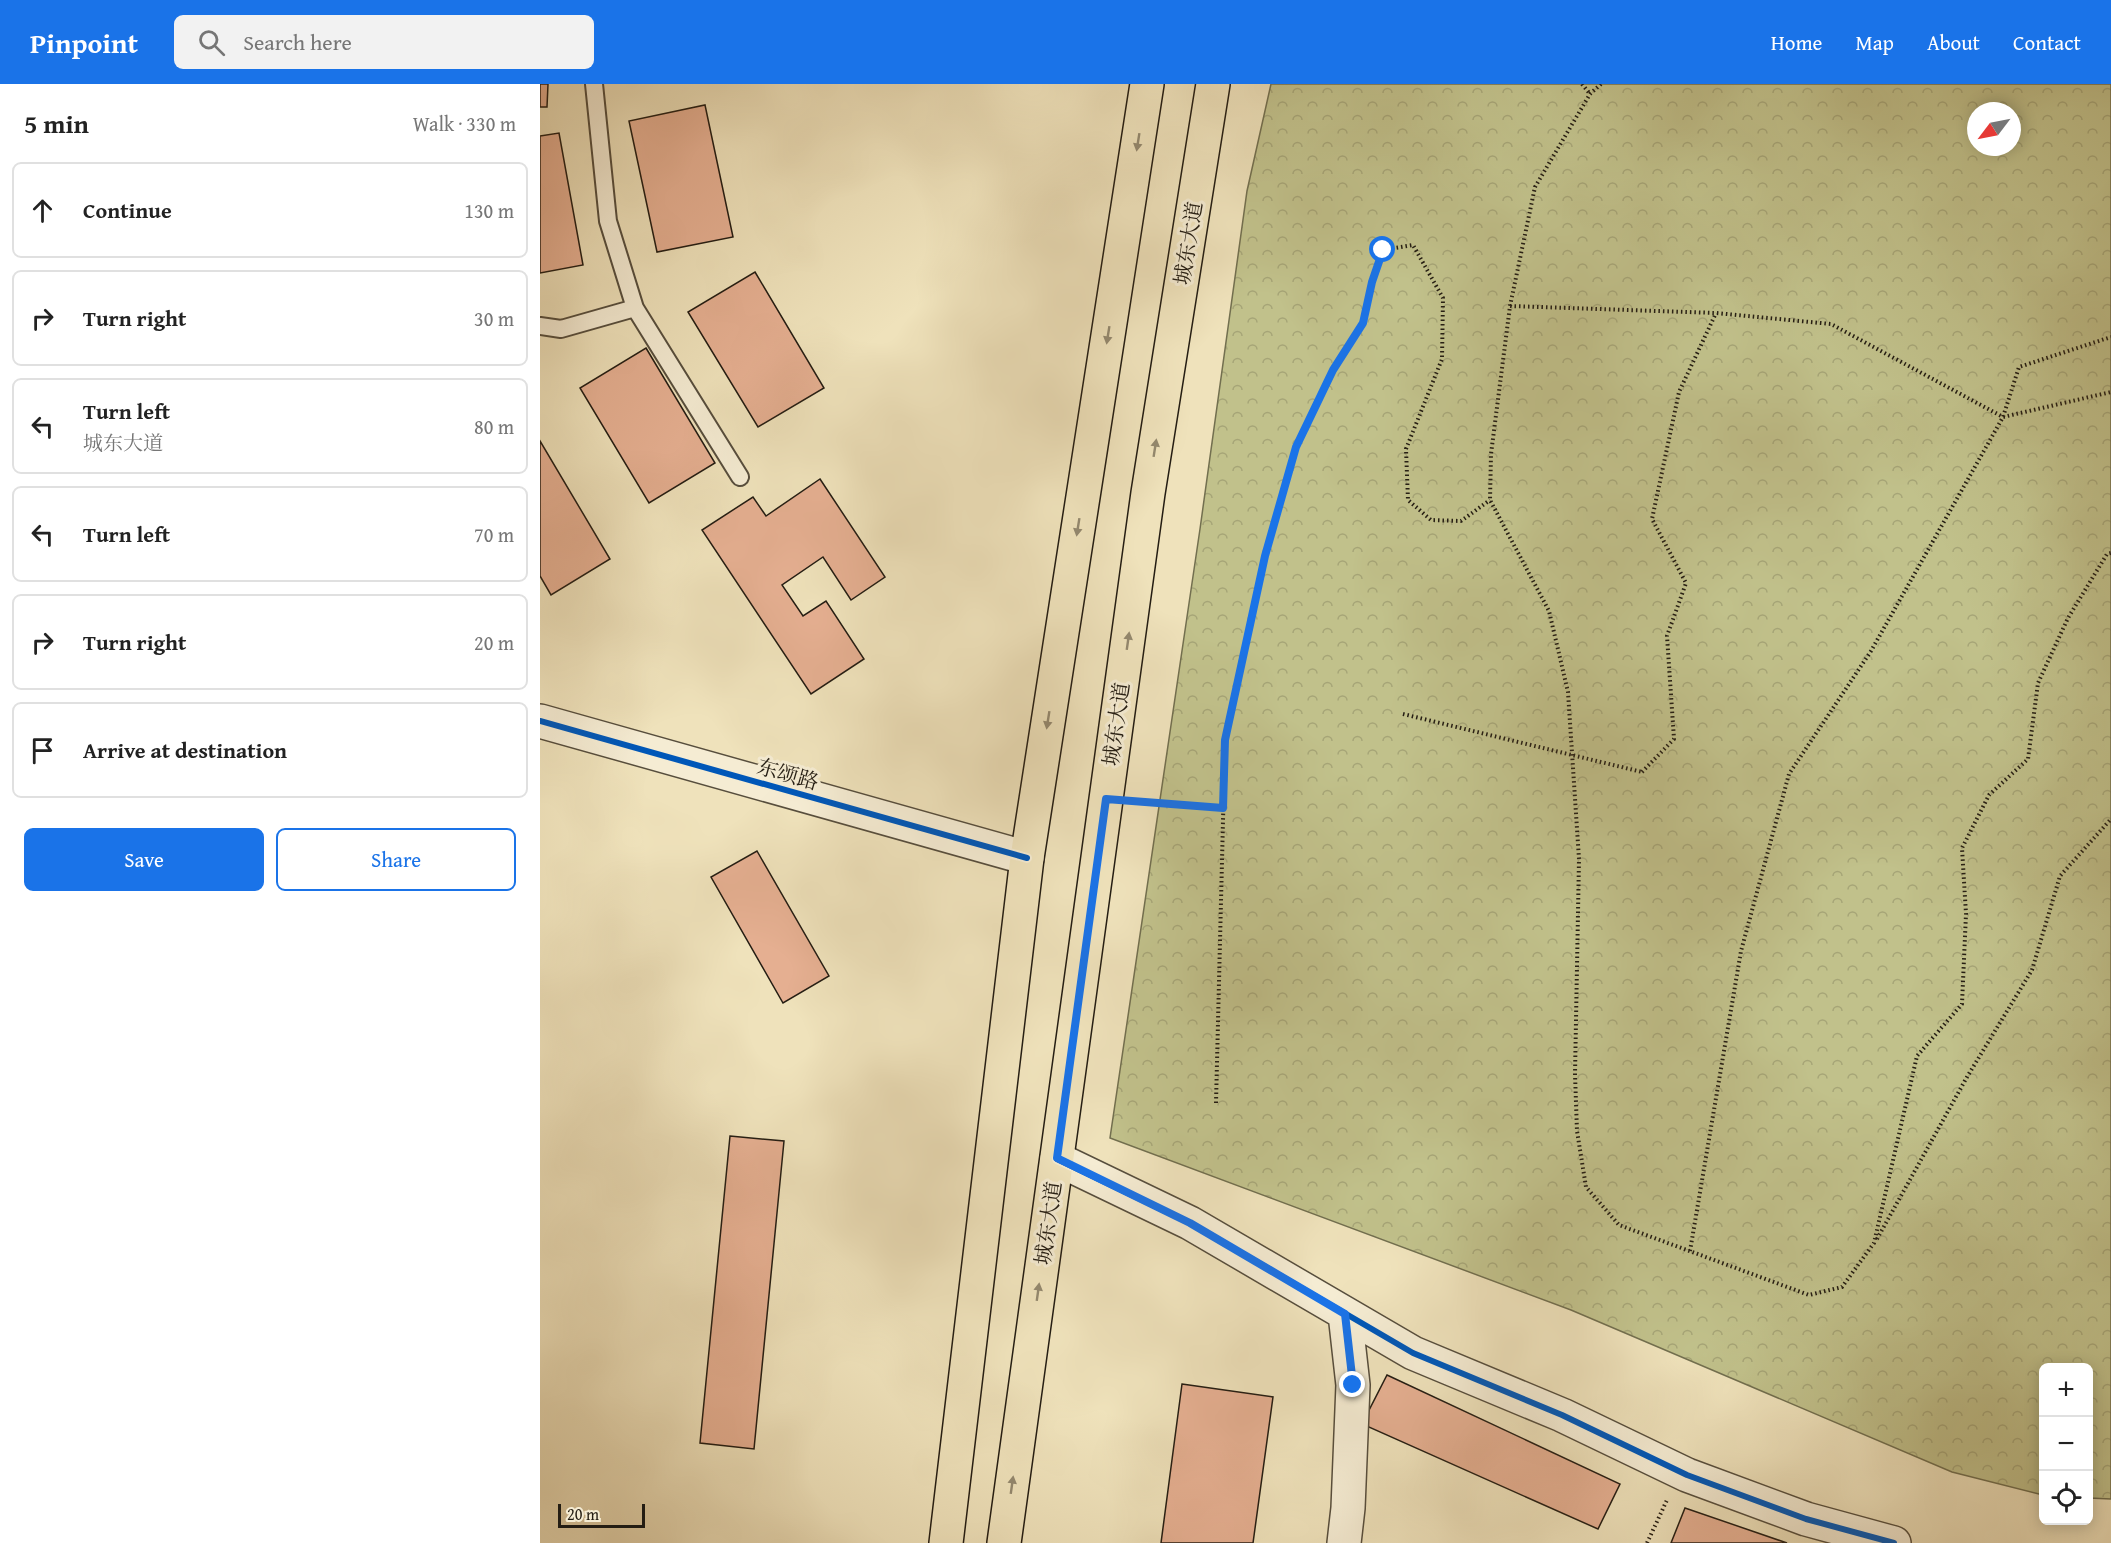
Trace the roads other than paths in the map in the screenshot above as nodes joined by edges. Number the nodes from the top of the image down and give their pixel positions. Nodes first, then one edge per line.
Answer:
1 (594, 84) edge
2 (1147, 84) edge
3 (1213, 84) edge
4 (635, 308) junction
5 (540, 326) edge
6 (740, 477) dead end
7 (540, 721) edge
8 (1027, 858) junction
9 (1057, 1158) junction
10 (1345, 1314) junction
11 (946, 1543) edge
12 (1004, 1543) edge
13 (1344, 1543) edge
14 (1894, 1543) edge

1 - 4 lane
2 -> 8 main road
9 -> 3 main road, 城东大道
4 - 5 lane
4 - 6 lane
7 - 8 street, 东颂路
8 - 11 main road
9 - 10 street
12 -> 9 main road, 城东大道
10 - 13 street
10 - 14 street

